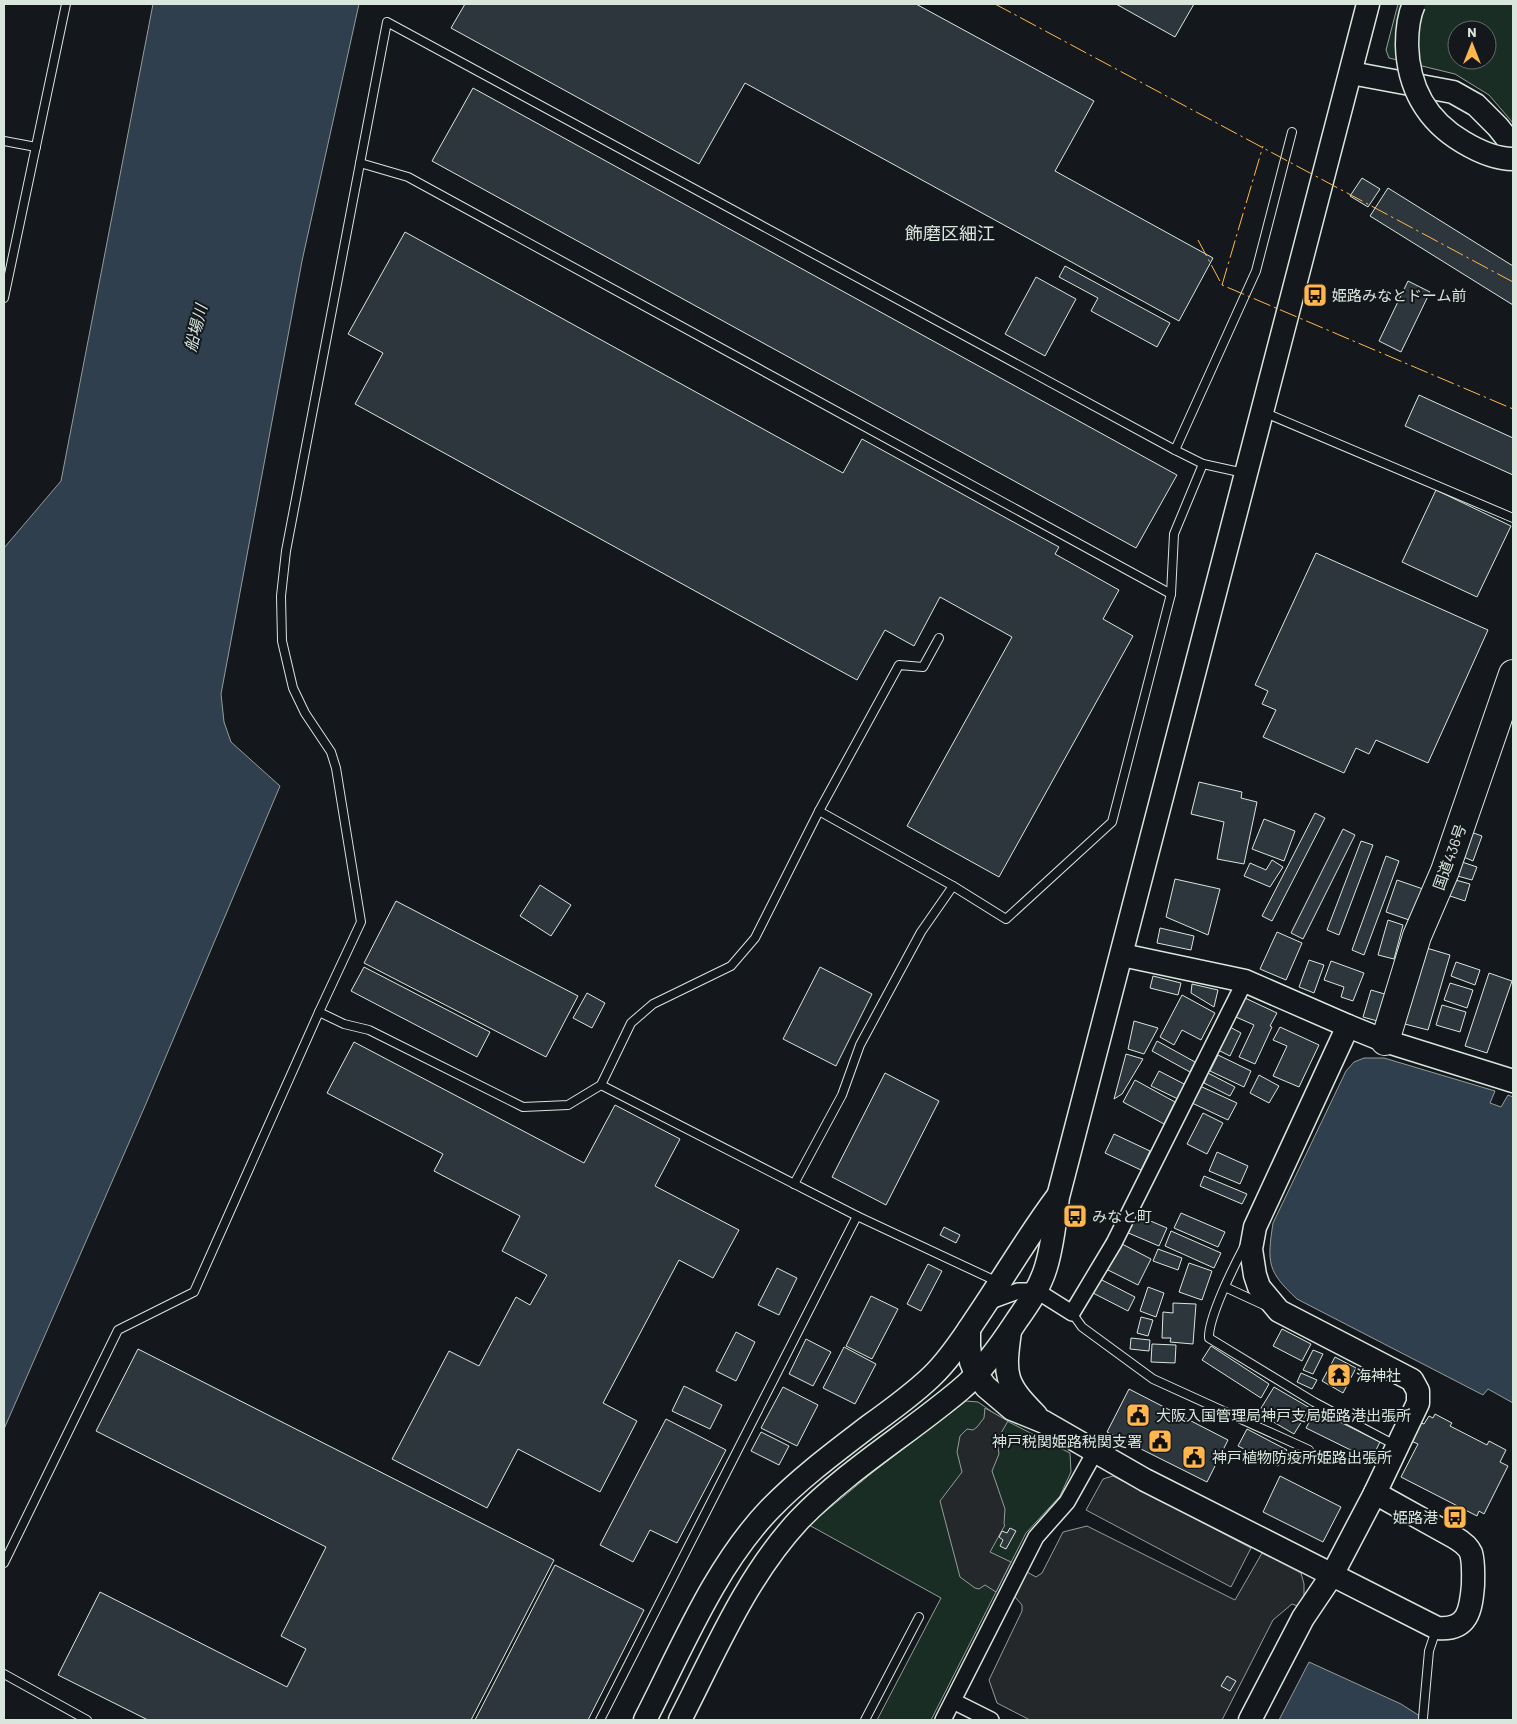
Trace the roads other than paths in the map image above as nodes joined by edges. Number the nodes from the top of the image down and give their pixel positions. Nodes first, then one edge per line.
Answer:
1 (66, 4) edge
2 (1368, 4) edge
3 (1414, 4) edge
4 (1350, 73) junction
5 (1292, 132) dead end
6 (4, 141) edge
7 (1513, 146) edge
8 (36, 147) junction
9 (1513, 159) edge
10 (360, 163) junction
11 (4, 298) edge
12 (1261, 411) junction
13 (1175, 450) junction
14 (1203, 464) junction
15 (1246, 474) junction
16 (1513, 518) edge
17 (1171, 594) junction
18 (939, 638) dead end
19 (1513, 674) edge
20 (818, 811) junction
21 (953, 886) junction
22 (1122, 955) junction
23 (1245, 982) junction
24 (319, 1012) junction
25 (1348, 1026) junction
26 (1385, 1041) junction
27 (1513, 1081) edge
28 (601, 1085) junction
29 (794, 1184) junction
30 (1058, 1197) junction
31 (857, 1216) junction
32 (1255, 1227) junction
33 (1000, 1283) junction
34 (1224, 1287) junction
35 (1037, 1290) junction
36 (988, 1302) junction
37 (1279, 1312) junction
38 (1072, 1313) junction
39 (969, 1329) junction
40 (1010, 1331) junction
41 (976, 1374) junction
42 (931, 1377) junction
43 (1011, 1386) junction
44 (1044, 1422) junction
45 (1397, 1446) junction
46 (1309, 1450) dead end
47 (1095, 1452) junction
48 (1375, 1493) junction
49 (4, 1563) edge
50 (1332, 1575) junction
51 (919, 1617) dead end
52 (1437, 1628) junction
53 (4, 1674) edge
54 (953, 1701) junction
55 (1423, 1718) dead end
56 (87, 1720) edge
57 (600, 1720) edge
58 (645, 1720) edge
59 (680, 1720) edge
60 (865, 1720) edge
61 (943, 1720) edge
62 (991, 1720) edge
63 (1250, 1720) edge

1 - 8 lane
2 - 4 street
3 - 9 street, bridge
4 - 7 street
4 - 12 street
5 - 13 lane
6 - 8 lane
8 - 11 lane
10 - 13 lane
10 - 17 lane
10 - 24 lane
12 - 15 street
12 - 16 lane
13 - 14 lane
14 - 15 lane
14 - 17 lane
15 - 22 street
17 - 21 lane
18 - 20 lane
19 - 26 highway, 国道436号
20 - 21 lane
20 - 28 lane
21 - 29 lane
22 - 23 street
22 - 30 street
23 - 25 street
23 - 38 street
24 - 28 lane
24 - 49 lane
25 - 26 street
25 - 32 street
26 - 27 street
28 - 29 lane
29 - 31 lane
30 - 33 street
30 - 35 street
31 - 33 lane
31 - 57 lane
32 - 34 lane
32 - 37 street
33 - 36 street
34 - 37 lane
34 - 45 lane
35 - 36 street
35 - 38 street
35 - 40 street
36 - 39 street
37 - 45 street
38 - 46 lane
39 - 41 street
39 - 42 street
40 - 41 street
40 - 43 street
41 - 42 street
41 - 43 street
41 - 44 street
41 - 59 street
42 - 58 street
43 - 44 street
44 - 47 street
45 - 48 street
47 - 50 street
47 - 54 street
48 - 50 street
48 - 52 street
50 - 52 street
50 - 63 street
51 - 60 lane
52 - 55 lane
53 - 56 lane
54 - 61 street
54 - 62 street

